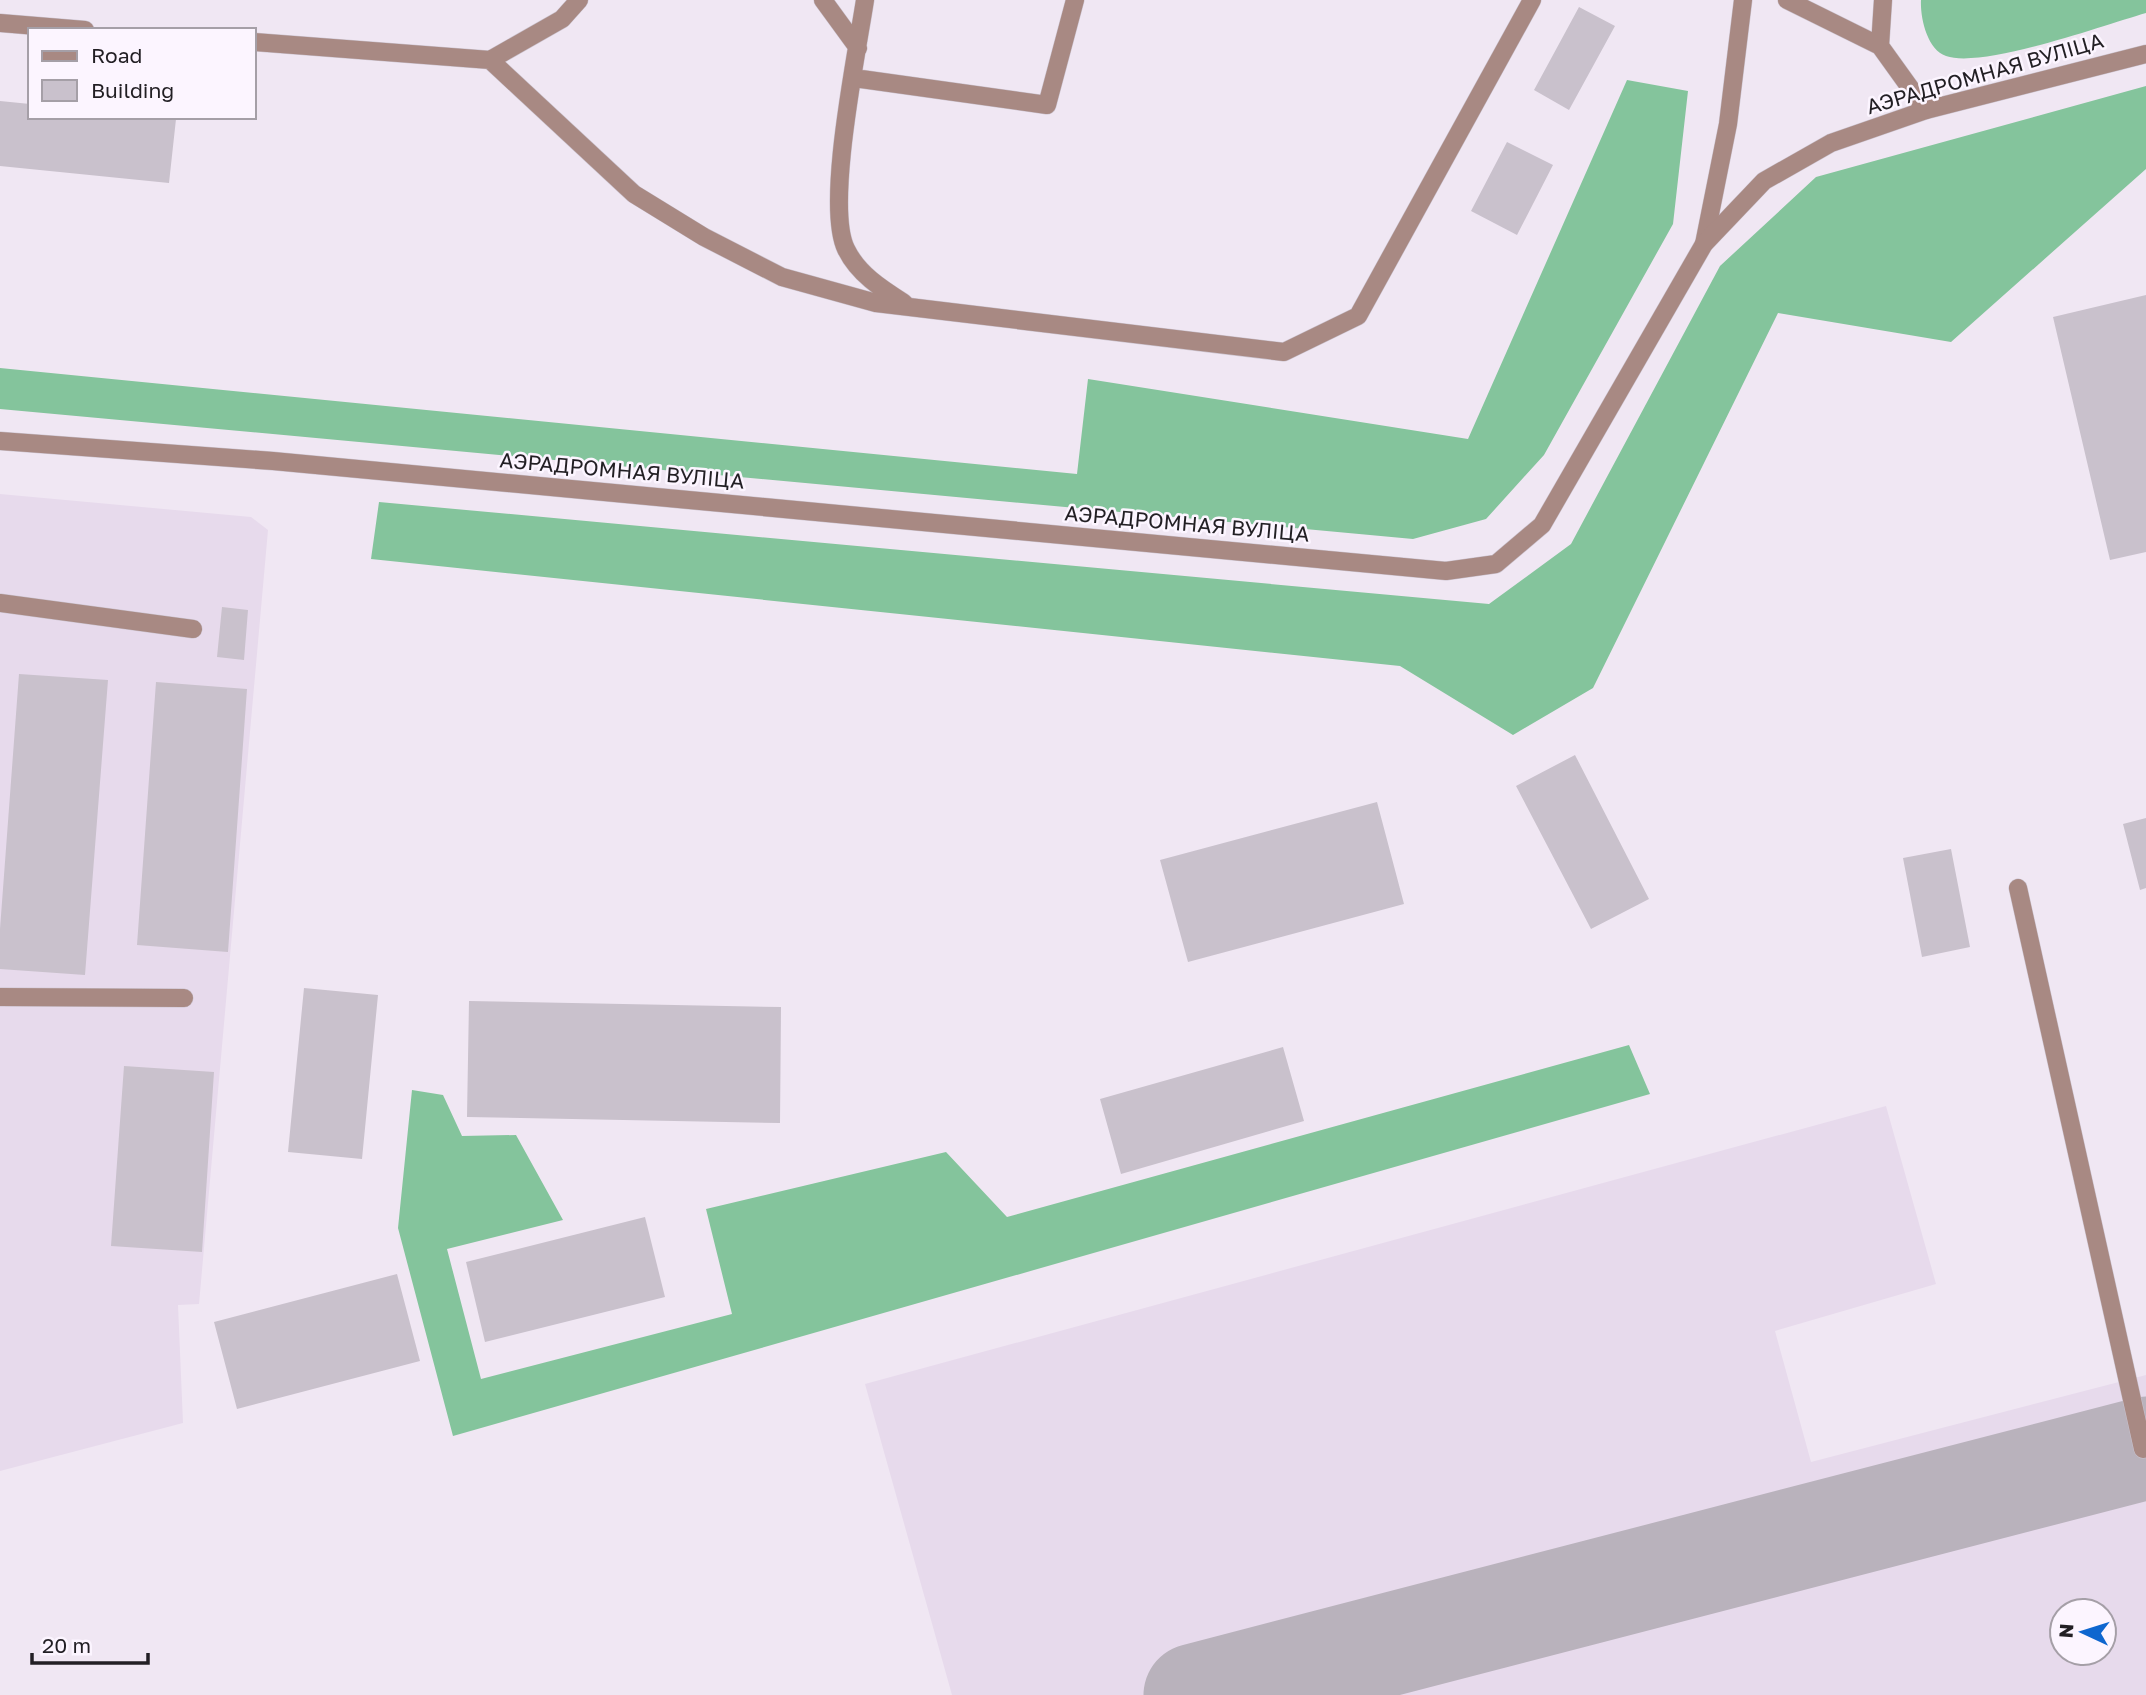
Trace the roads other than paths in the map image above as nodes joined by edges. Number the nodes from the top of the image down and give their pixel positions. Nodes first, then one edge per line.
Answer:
1 (579, 0) edge
2 (823, 0) edge
3 (865, 0) edge
4 (1075, 0) edge
5 (1532, 0) edge
6 (1743, 0) edge
7 (1787, 0) edge
8 (1883, 0) edge
9 (0, 23) edge
10 (61, 28) edge
11 (256, 42) edge
12 (1880, 46) junction
13 (858, 48) junction
14 (2146, 54) edge
15 (490, 60) junction
16 (854, 78) junction
17 (1926, 110) junction
18 (1704, 244) junction
19 (910, 307) junction
20 (0, 441) edge
21 (0, 603) edge
22 (193, 629) dead end
23 (2018, 888) dead end
24 (0, 997) edge
25 (184, 998) dead end
26 (2143, 1449) dead end

1 - 15 street
2 - 13 street
3 - 13 street
4 - 16 street
5 - 19 street
6 - 18 street
7 - 12 street
8 - 12 street
9 - 10 street
11 - 15 street
12 - 17 street
13 - 16 street
14 - 17 street, АЭРАДРОМНАЯ ВУЛІЦА
15 - 19 street
16 - 19 street
17 - 18 street, АЭРАДРОМНАЯ ВУЛІЦА
18 - 20 street, АЭРАДРОМНАЯ ВУЛІЦА
21 - 22 street
23 - 26 street
24 - 25 street

